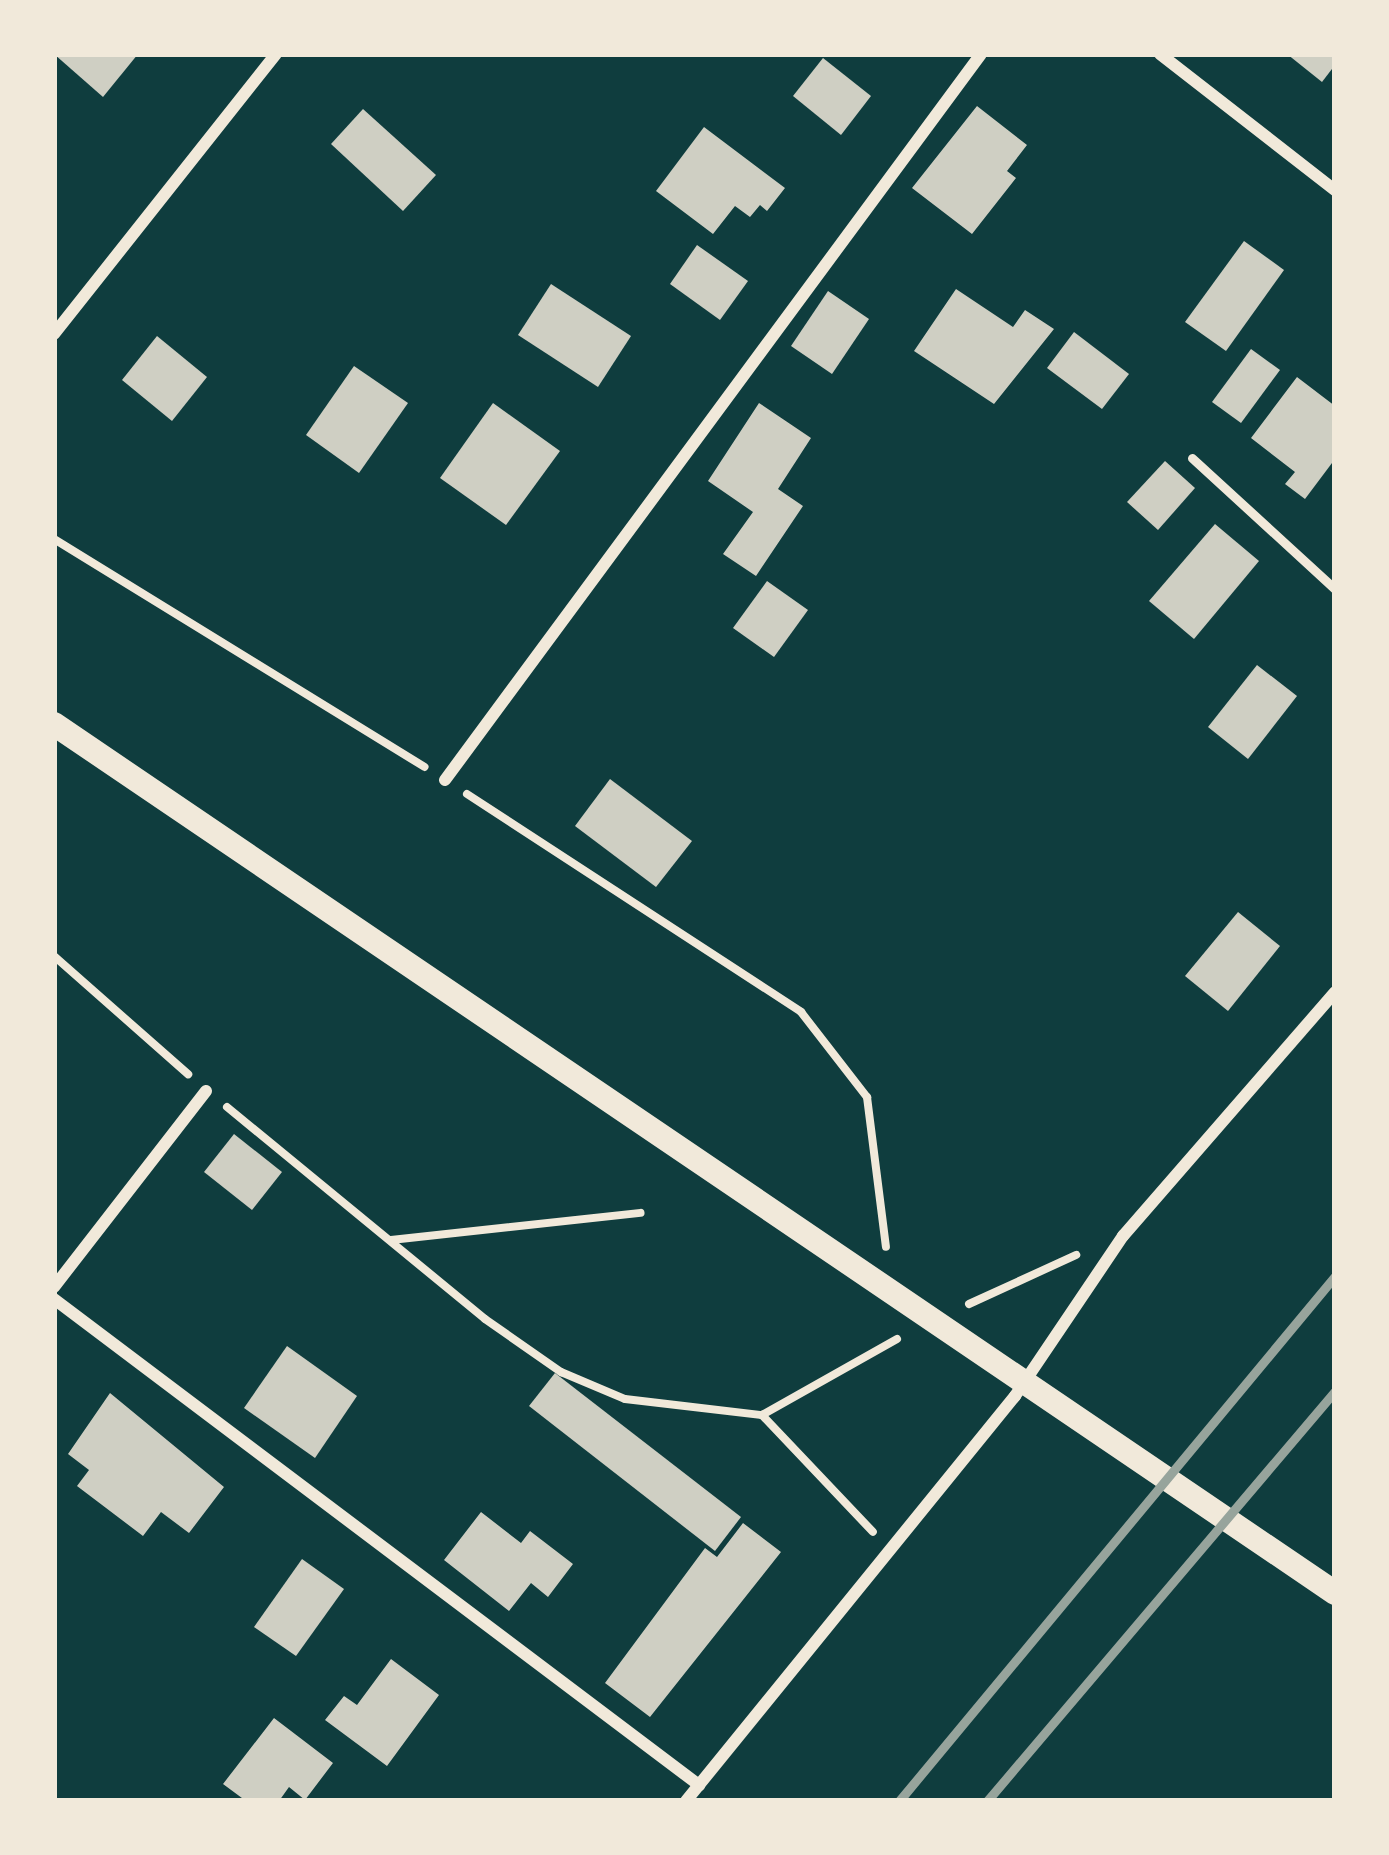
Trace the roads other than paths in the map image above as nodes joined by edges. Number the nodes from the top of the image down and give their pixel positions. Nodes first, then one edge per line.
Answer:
1 (276, 54) edge
2 (981, 54) edge
3 (1160, 54) edge
4 (1335, 190) edge
5 (54, 334) edge
6 (1192, 458) dead end
7 (1335, 589) edge
8 (54, 724) edge
9 (445, 780) road end
10 (1335, 992) edge
11 (206, 1090) road end
12 (54, 1287) edge
13 (54, 1299) edge
14 (1335, 1593) edge
15 (700, 1785) junction
16 (686, 1801) edge

1 - 5 street
2 - 9 street
3 - 4 street
6 - 7 lane
8 - 14 main road
10 - 15 street
11 - 12 street
13 - 15 street
15 - 16 street

